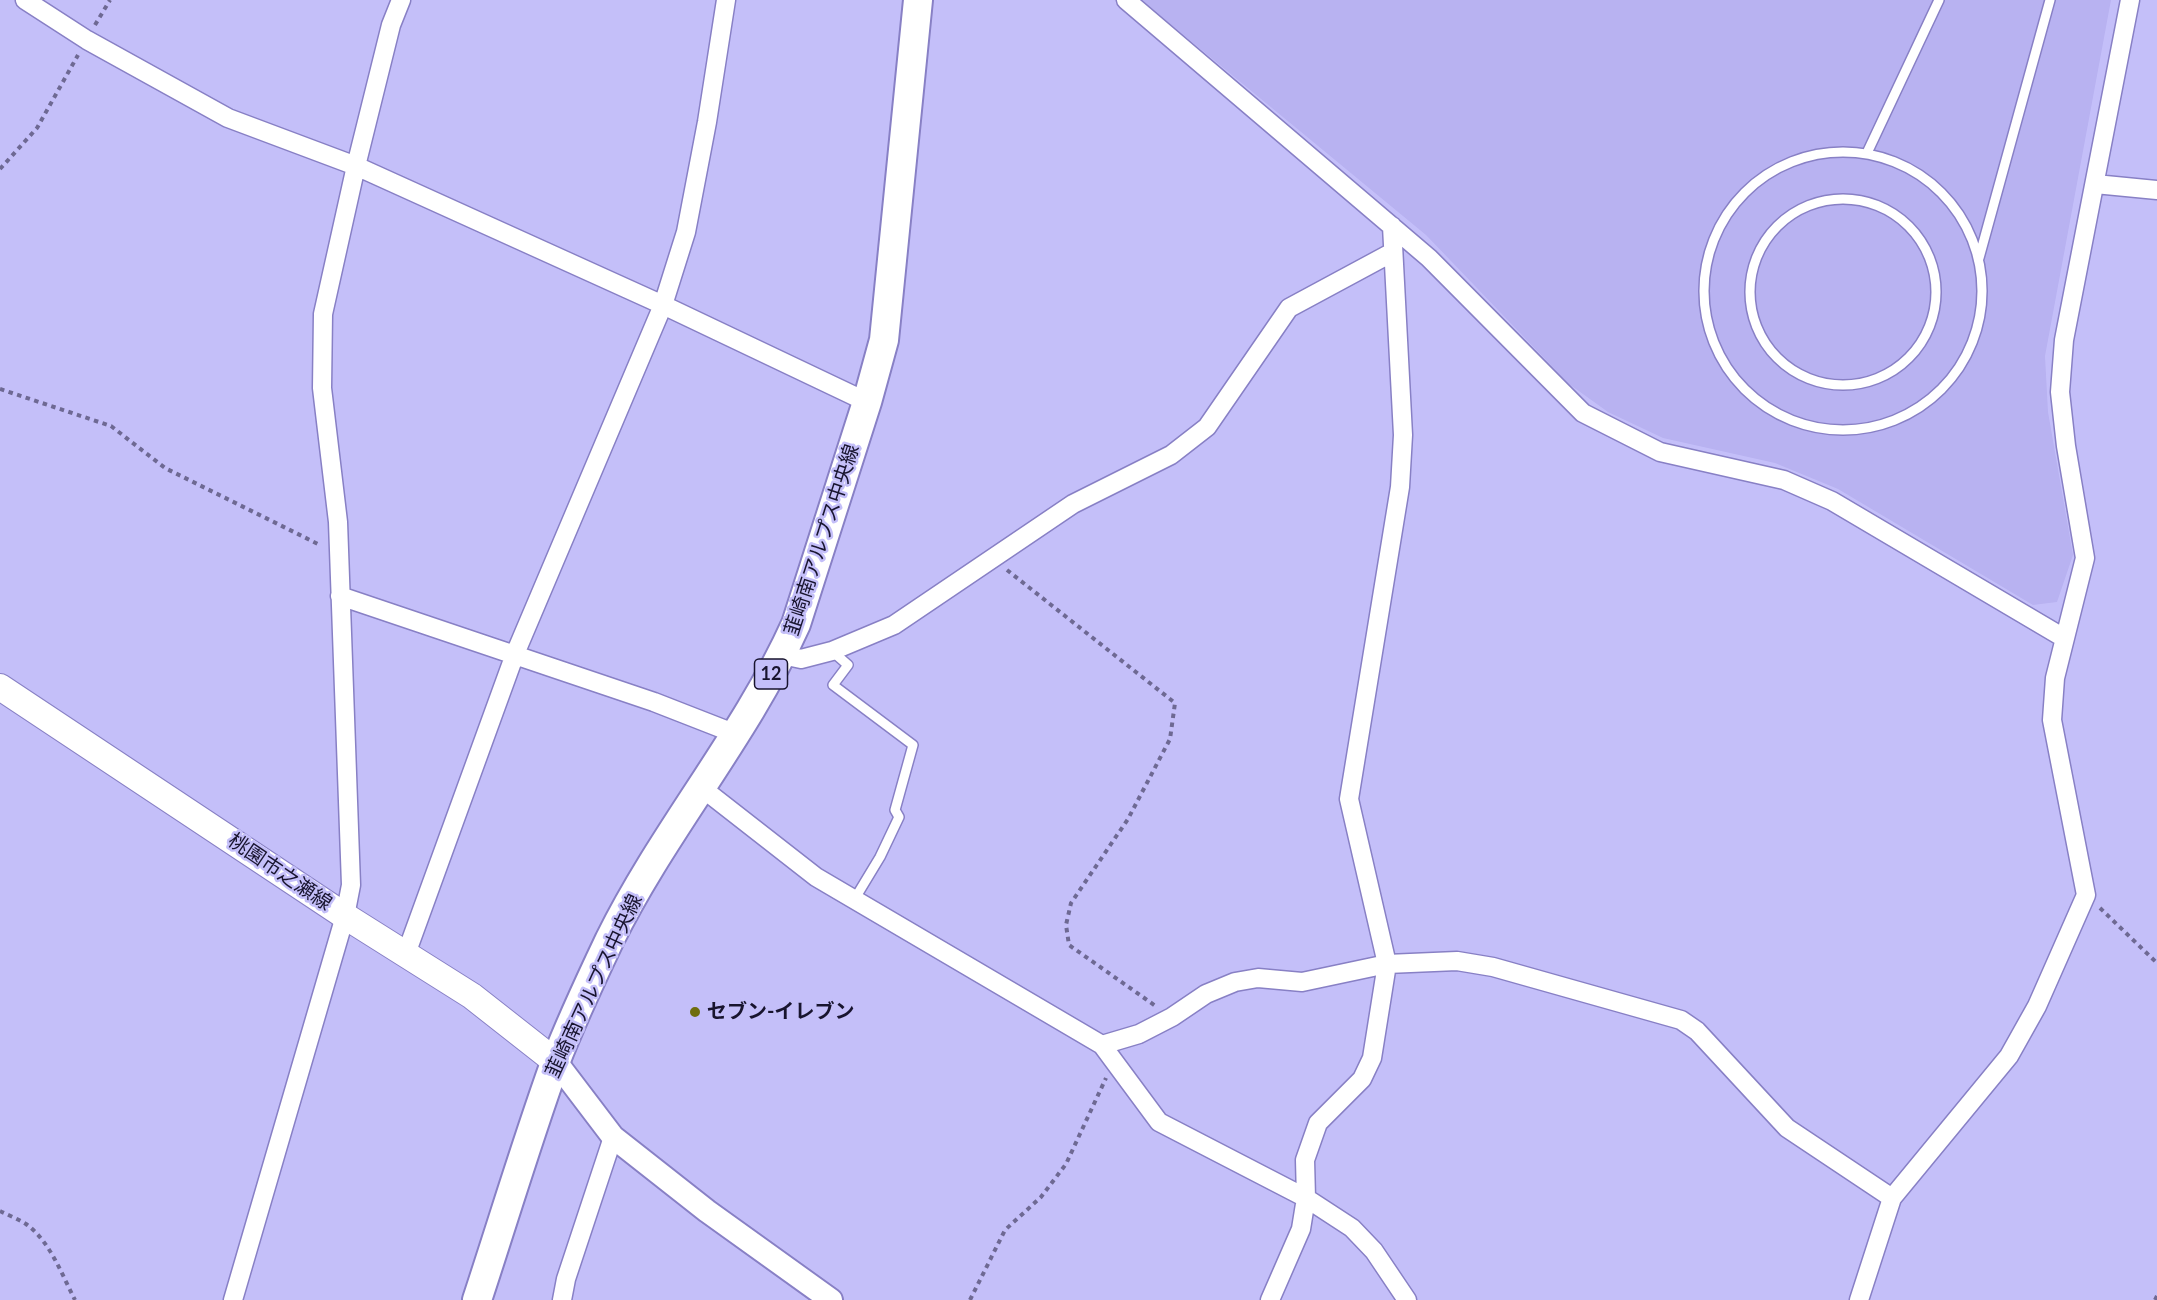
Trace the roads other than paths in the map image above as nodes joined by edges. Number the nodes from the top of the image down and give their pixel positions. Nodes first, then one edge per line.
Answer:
1 (25, 0) edge
2 (401, 0) edge
3 (726, 0) edge
4 (918, 0) edge
5 (1126, 0) edge
6 (1940, 0) edge
7 (2050, 0) edge
8 (2130, 0) edge
9 (1867, 153) junction
10 (357, 166) junction
11 (2095, 184) junction
12 (2157, 190) edge
13 (1392, 226) junction
14 (1764, 241) joint
15 (1393, 252) junction
16 (1979, 259) junction
17 (663, 305) junction
18 (867, 402) junction
19 (340, 596) junction
20 (2064, 638) junction
21 (832, 651) junction
22 (515, 654) junction
23 (782, 655) junction
24 (0, 687) edge
25 (736, 734) junction
26 (702, 788) junction
27 (854, 900) junction
28 (345, 916) junction
29 (406, 954) junction
30 (1387, 964) junction
31 (1102, 1045) junction
32 (556, 1062) junction
33 (614, 1137) junction
34 (1306, 1198) junction
35 (1892, 1198) junction
36 (233, 1300) edge
37 (477, 1300) edge
38 (562, 1300) edge
39 (831, 1300) edge
40 (1270, 1300) edge
41 (1407, 1300) edge
42 (1859, 1300) edge

1 - 10 street
2 - 10 street
3 - 17 street
4 - 18 main road, 韮崎南アルプス中央線 / 12
5 - 13 street
6 - 9 lane
7 - 16 lane
8 - 11 street
9 - 16 lane
9 - 16 lane
10 - 17 street
10 - 19 street
11 - 12 street
11 - 20 street
13 - 15 street
13 - 20 street
14 - 14 lane
15 - 21 street
15 - 30 street
17 - 18 street
17 - 22 street
18 - 23 main road, 韮崎南アルプス中央線 / 12
19 - 22 street
19 - 28 street
20 - 35 street
21 - 23 street
21 - 27 lane
22 - 25 street
22 - 29 street
23 - 25 main road, 韮崎南アルプス中央線 / 12
24 - 28 main road, 桃園市之瀬線
25 - 26 main road, 韮崎南アルプス中央線 / 12
26 - 27 street
26 - 32 main road, 韮崎南アルプス中央線 / 12
27 - 31 street
28 - 29 main road, 桃園市之瀬線
28 - 36 street
29 - 32 main road, 桃園市之瀬線
30 - 31 street
30 - 34 street
30 - 35 street
31 - 34 street
32 - 33 street
32 - 37 main road, 韮崎南アルプス中央線 / 12
33 - 38 street
33 - 39 street
34 - 40 street
34 - 41 street
35 - 42 street

